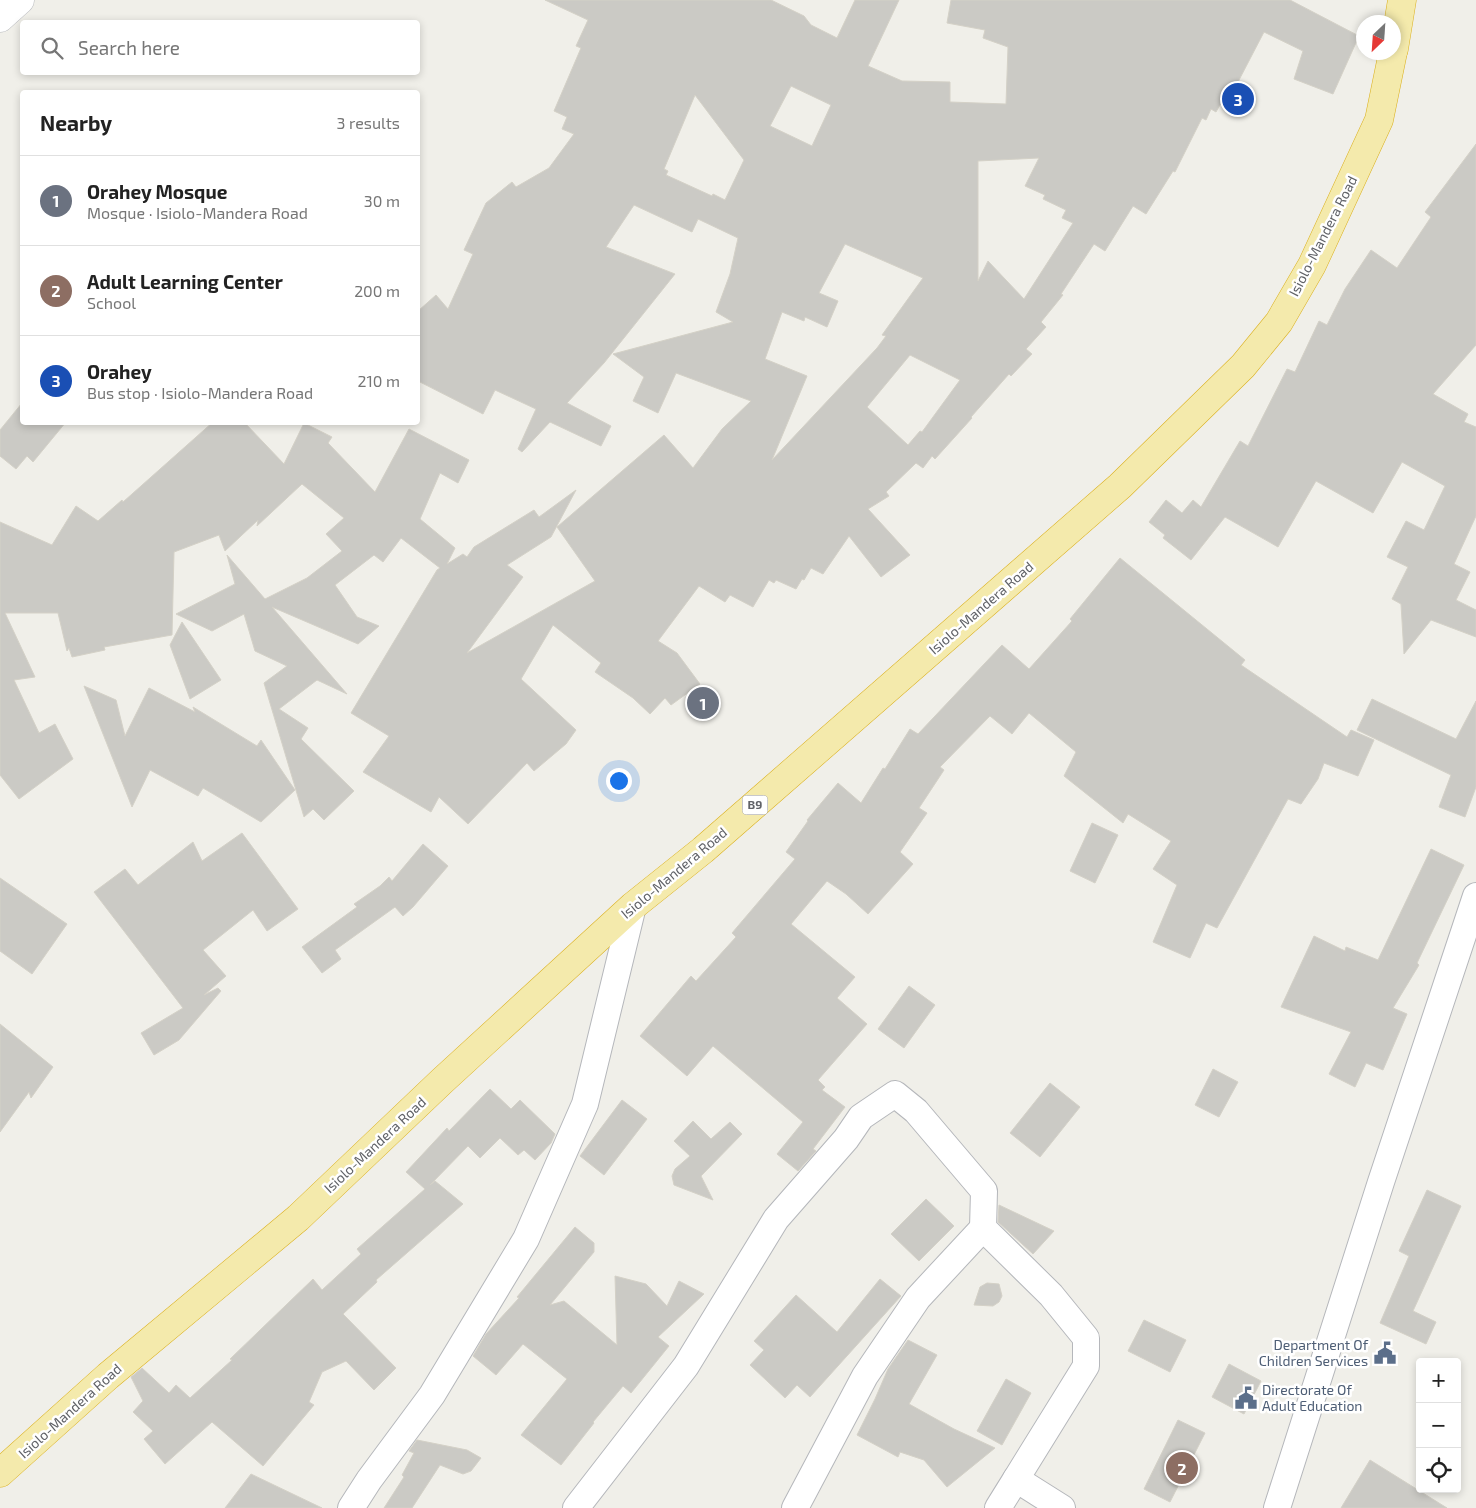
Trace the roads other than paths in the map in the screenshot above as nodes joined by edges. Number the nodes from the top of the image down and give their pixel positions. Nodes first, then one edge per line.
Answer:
1 (20, 0) edge
2 (1402, 0) edge
3 (1399, 15) edge
4 (0, 18) edge
5 (1391, 60) edge
6 (1476, 896) edge
7 (633, 906) junction
8 (983, 1228) junction
9 (0, 1473) edge
10 (1016, 1478) junction
11 (351, 1508) edge
12 (576, 1508) edge
13 (794, 1508) edge
14 (998, 1508) edge
15 (1062, 1508) edge
16 (1277, 1508) edge

1 - 4 street
2 - 3 highway, Isiolo-Mandera Road / B9
5 - 7 highway, Isiolo-Mandera Road / B9
6 - 16 street
7 - 9 highway, Isiolo-Mandera Road / B9
7 - 11 street
8 - 10 street
8 - 12 street
8 - 13 street
10 - 14 street
10 - 15 street

